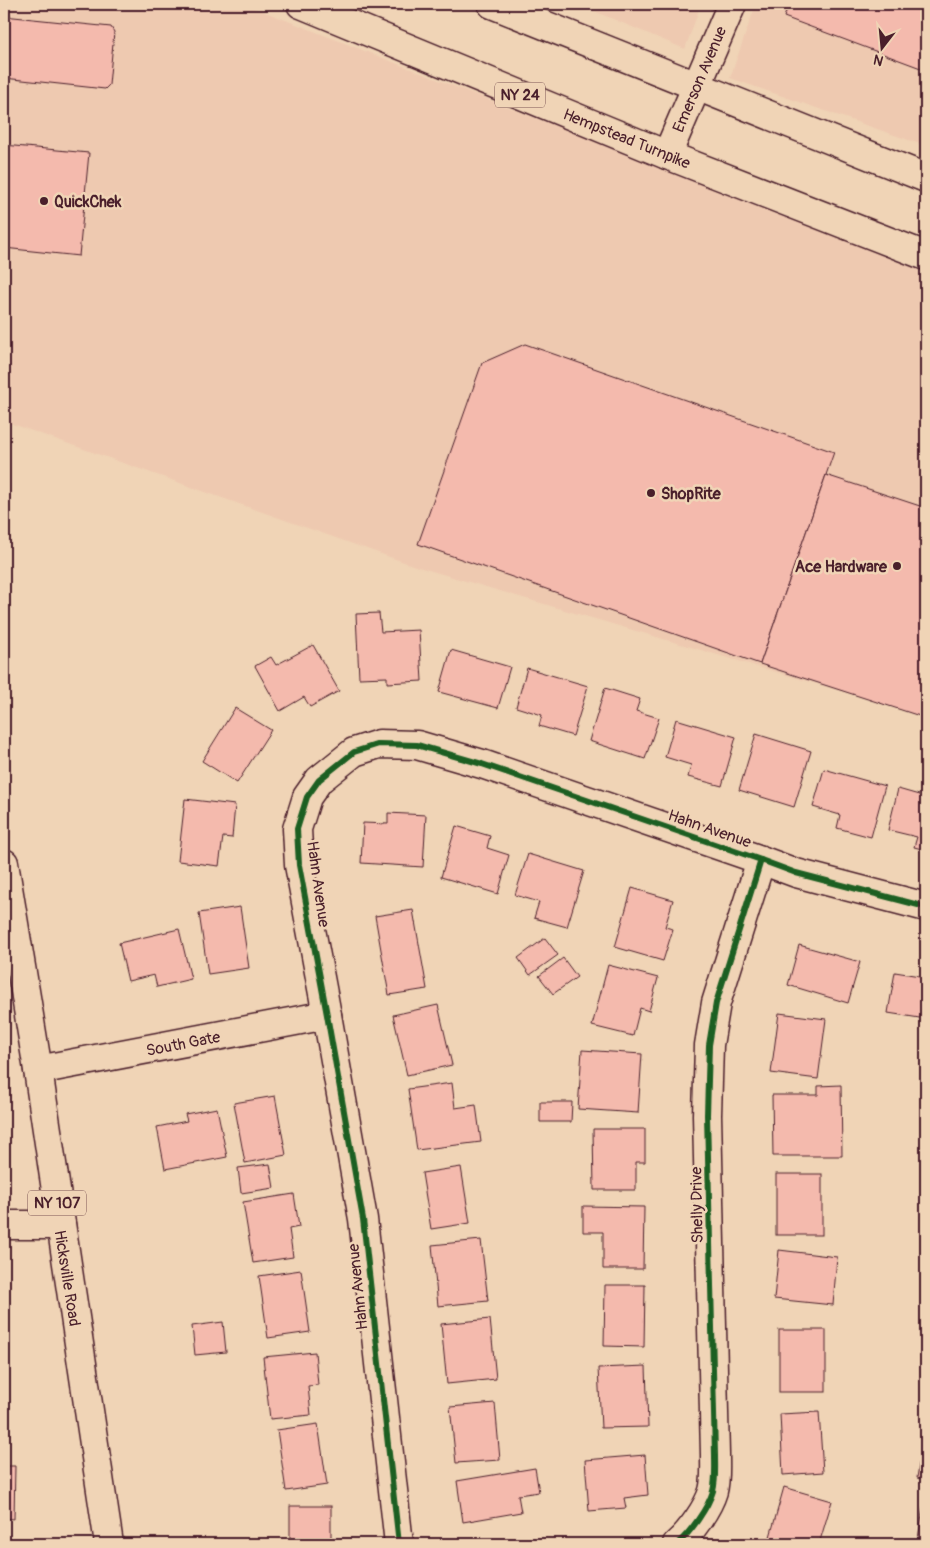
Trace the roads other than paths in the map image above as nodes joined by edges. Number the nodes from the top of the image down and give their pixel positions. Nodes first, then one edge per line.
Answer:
1 (301, 4) edge
2 (492, 4) edge
3 (732, 4) edge
4 (696, 86) junction
5 (667, 155) junction
6 (926, 178) edge
7 (926, 256) edge
8 (761, 860) junction
9 (4, 863) edge
10 (6, 890) edge
11 (926, 907) edge
12 (327, 1015) junction
13 (38, 1070) junction
14 (4, 1225) edge
15 (60, 1225) junction
16 (109, 1544) edge
17 (399, 1544) edge
18 (677, 1544) edge

1 - 5 street, Hempstead Turnpike / NY 24
2 - 4 street
3 - 4 street, Emerson Avenue
4 - 5 street, Emerson Avenue
4 - 6 street
5 - 7 street, Hempstead Turnpike / NY 24
8 - 11 street, Hahn Avenue
8 - 12 street, Hahn Avenue
8 - 18 street, Shelly Drive
9 - 10 street, Hicksville Road / NY 107
10 - 13 street, Hicksville Road / NY 107
12 - 13 street, South Gate
12 - 17 street, Hahn Avenue
13 - 15 street, Hicksville Road / NY 107
14 - 15 street
15 - 16 street, Hicksville Road / NY 107

